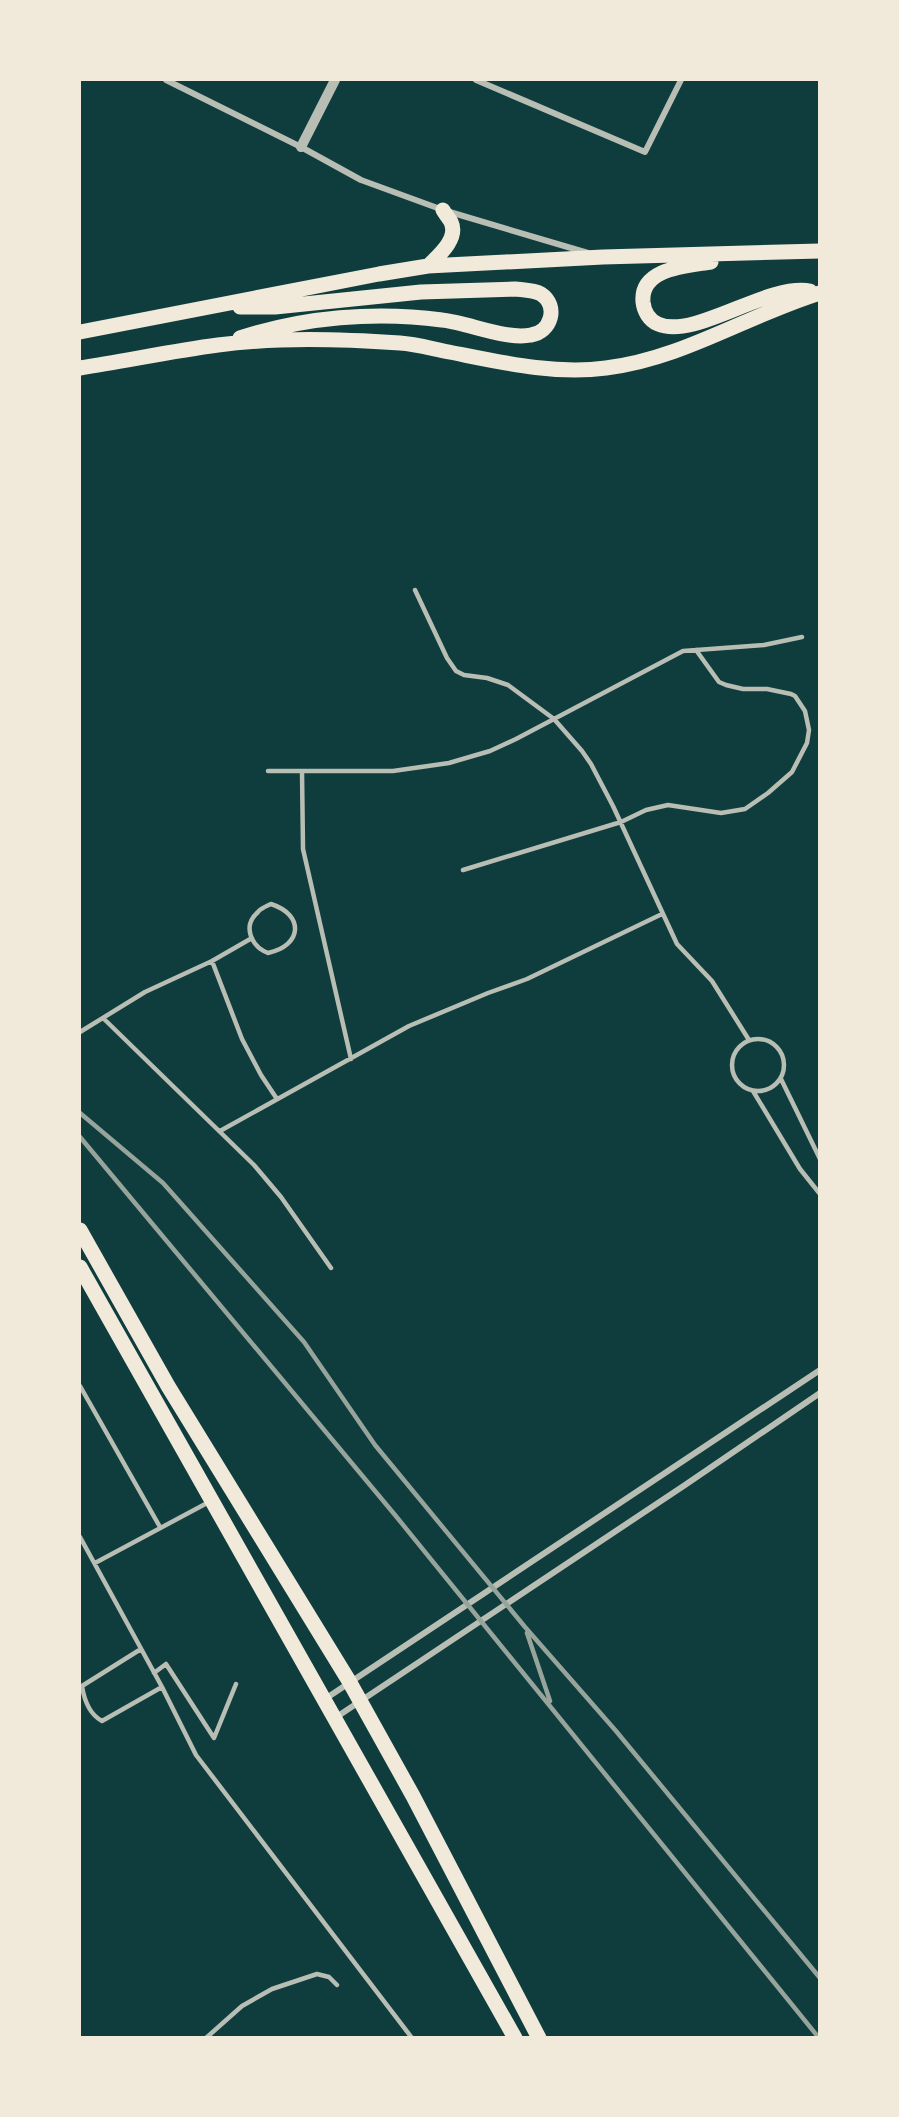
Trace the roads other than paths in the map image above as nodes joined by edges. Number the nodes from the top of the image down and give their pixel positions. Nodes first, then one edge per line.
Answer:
1 (166, 80) edge
2 (335, 80) edge
3 (476, 80) edge
4 (681, 80) edge
5 (488, 82) edge
6 (301, 147) junction
7 (442, 210) junction
8 (819, 251) edge
9 (742, 253) junction
10 (603, 257) junction
11 (428, 266) junction
12 (819, 293) edge
13 (222, 305) junction
14 (80, 332) edge
15 (219, 345) junction
16 (80, 368) edge
17 (415, 590) dead end
18 (802, 637) dead end
19 (696, 650) junction
20 (555, 719) junction
21 (268, 771) dead end
22 (302, 771) junction
23 (621, 822) junction
24 (463, 870) dead end
25 (662, 914) junction
26 (252, 938) junction
27 (212, 961) junction
28 (103, 1018) junction
29 (80, 1032) edge
30 (749, 1040) junction
31 (351, 1059) junction
32 (781, 1079) junction
33 (753, 1091) junction
34 (277, 1099) junction
35 (220, 1131) junction
36 (819, 1159) edge
37 (819, 1194) edge
38 (80, 1230) edge
39 (80, 1267) edge
40 (331, 1268) dead end
41 (819, 1370) edge
42 (80, 1386) edge
43 (819, 1393) edge
44 (211, 1500) junction
45 (160, 1527) junction
46 (80, 1537) edge
47 (95, 1563) junction
48 (141, 1649) junction
49 (154, 1673) junction
50 (349, 1681) junction
51 (236, 1684) dead end
52 (162, 1687) junction
53 (324, 1699) junction
54 (360, 1701) junction
55 (335, 1718) junction
56 (337, 1985) dead end
57 (206, 2037) edge
58 (412, 2037) edge
59 (515, 2037) edge
60 (539, 2037) edge

1 - 6 street
2 - 6 street
3 - 5 street
4 - 5 street
6 - 7 street
7 - 10 street
7 - 11 main road
8 - 9 main road
9 - 10 main road
9 - 12 main road
10 - 11 main road
11 - 13 main road
12 - 15 main road
13 - 14 main road
13 - 15 main road
15 - 16 main road
17 - 20 lane
18 - 19 lane
19 - 20 lane
19 - 23 lane
20 - 22 lane
20 - 23 lane
21 - 22 lane
22 - 31 lane
23 - 24 lane
23 - 25 lane
25 - 30 lane
25 - 31 lane
26 - 26 lane
26 - 27 lane
27 - 28 lane
27 - 34 lane
28 - 29 lane
28 - 35 lane
30 - 32 lane
30 - 33 lane
31 - 34 lane
32 - 33 lane
32 - 36 lane
33 - 37 lane
34 - 35 lane
35 - 40 lane
38 - 50 main road
39 - 44 main road
41 - 50 street
42 - 45 lane
43 - 54 street
44 - 45 lane
44 - 53 main road
45 - 47 lane
46 - 47 lane
47 - 48 lane
48 - 49 lane
48 - 52 lane
49 - 51 lane
49 - 52 lane
50 - 53 street
50 - 54 main road
52 - 58 lane
53 - 55 main road
54 - 55 street
54 - 60 main road
55 - 59 main road
56 - 57 lane

